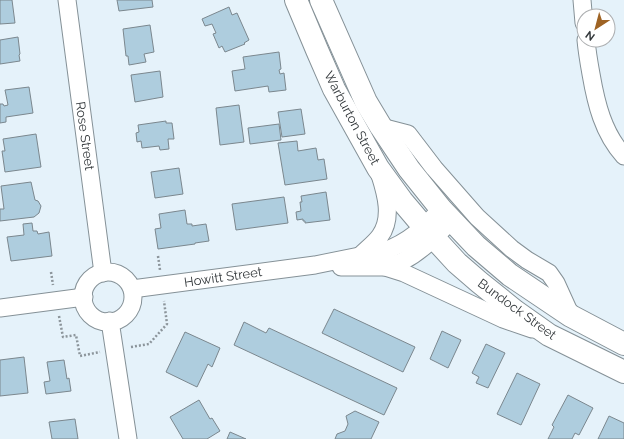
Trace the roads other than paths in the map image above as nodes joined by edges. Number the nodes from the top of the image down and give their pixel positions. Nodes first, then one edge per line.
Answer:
1 (67, 0) edge
2 (296, 0) edge
3 (321, 0) edge
4 (587, 48) edge
5 (381, 127) junction
6 (624, 156) edge
7 (378, 168) junction
8 (447, 214) junction
9 (429, 233) junction
10 (360, 256) junction
11 (315, 265) junction
12 (385, 267) junction
13 (103, 272) junction
14 (132, 289) junction
15 (84, 297) junction
16 (0, 308) edge
17 (571, 316) junction
18 (110, 321) junction
19 (549, 335) junction
20 (624, 344) edge
21 (624, 372) edge
22 (128, 439) edge

1 - 13 street, Rose Street
2 - 7 main road, Warburton Street
3 - 5 main road, Warburton Street
4 - 6 street
5 - 8 main road, Warburton Street
5 - 17 street
7 - 9 main road, Warburton Street
7 - 10 street
8 - 9 street, Howitt Street
8 - 17 main road, Bundock Street
9 - 10 street, Howitt Street
9 - 12 street, Howitt Street
9 - 19 main road, Bundock Street
10 - 11 street, Howitt Street
11 - 12 street, Howitt Street
11 - 14 street, Howitt Street
12 - 19 street, Howitt Street
13 - 14 street
13 - 15 street
14 - 18 street
15 - 16 street
15 - 18 street
17 - 20 main road, Bundock Street
18 - 22 street
19 - 21 main road, Bundock Street

